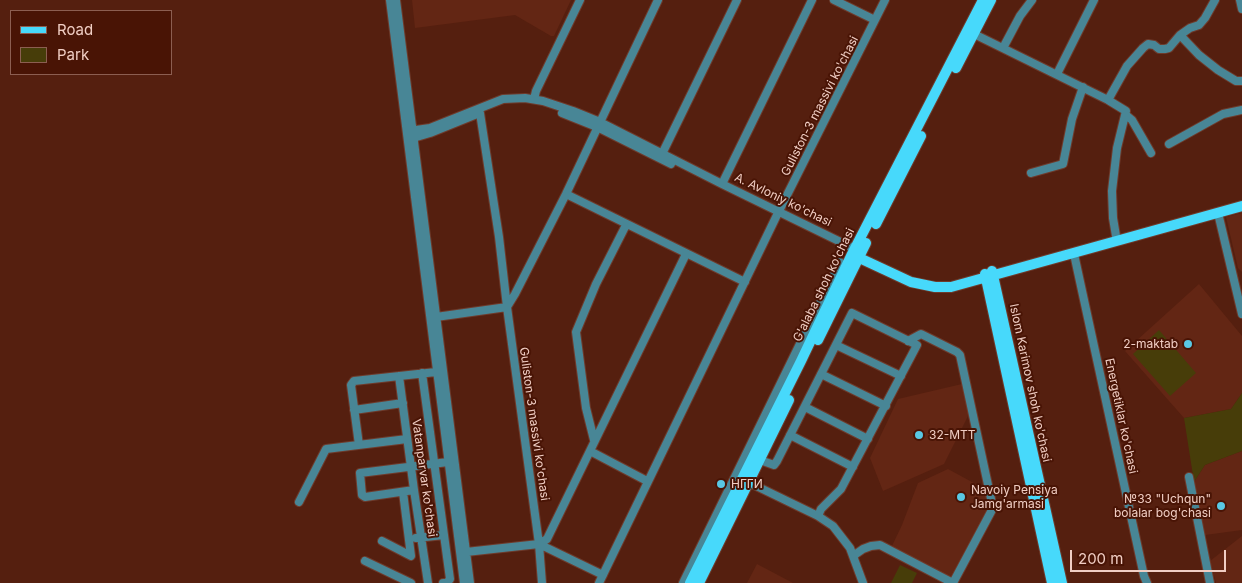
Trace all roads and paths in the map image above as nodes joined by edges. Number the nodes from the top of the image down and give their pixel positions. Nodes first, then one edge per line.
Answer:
1 (390, 0) edge
2 (396, 0) edge
3 (580, 0) edge
4 (658, 0) edge
5 (737, 0) edge
6 (812, 0) edge
7 (834, 0) edge
8 (885, 0) edge
9 (983, 0) edge
10 (991, 0) edge
11 (1032, 0) edge
12 (1094, 0) edge
13 (1214, 0) edge
14 (1240, 0) edge
15 (1242, 9) edge
16 (875, 20) junction
17 (974, 34) junction
18 (1180, 35) junction
19 (1003, 48) junction
20 (1056, 74) junction
21 (1242, 81) edge
22 (1083, 87) junction
23 (534, 99) junction
24 (1108, 100) junction
25 (1242, 110) edge
26 (480, 113) junction
27 (1126, 115) junction
28 (598, 125) junction
29 (411, 135) junction
30 (1169, 144) dead end
31 (1150, 153) dead end
32 (662, 154) junction
33 (1031, 173) dead end
34 (722, 184) junction
35 (566, 194) junction
36 (1242, 201) edge
37 (1242, 206) edge
38 (1218, 213) junction
39 (778, 214) junction
40 (626, 225) junction
41 (1116, 236) junction
42 (857, 253) junction
43 (686, 254) junction
44 (1074, 254) junction
45 (840, 262) dead end
46 (989, 275) junction
47 (745, 282) junction
48 (1239, 290) edge
49 (830, 291) junction
50 (507, 307) junction
51 (1242, 314) edge
52 (436, 317) junction
53 (908, 341) junction
54 (836, 345) junction
55 (436, 372) junction
56 (422, 373) junction
57 (821, 374) junction
58 (399, 376) junction
59 (902, 376) junction
60 (403, 403) junction
61 (805, 406) junction
62 (886, 406) junction
63 (354, 410) junction
64 (790, 435) junction
65 (408, 439) junction
66 (868, 439) junction
67 (594, 440) junction
68 (359, 445) junction
69 (590, 451) junction
70 (760, 460) junction
71 (450, 463) junction
72 (434, 464) junction
73 (411, 467) junction
74 (853, 467) junction
75 (1189, 477) dead end
76 (647, 481) junction
77 (748, 482) junction
78 (734, 486) junction
79 (414, 490) junction
80 (403, 492) junction
81 (299, 502) dead end
82 (818, 516) junction
83 (444, 535) junction
84 (421, 538) junction
85 (409, 539) junction
86 (382, 541) dead end
87 (539, 544) junction
88 (466, 552) junction
89 (853, 556) junction
90 (365, 561) dead end
91 (603, 575) junction
92 (411, 583) edge
93 (428, 583) edge
94 (443, 583) edge
95 (464, 583) edge
96 (470, 583) edge
97 (542, 583) edge
98 (599, 583) edge
99 (683, 583) edge
100 (690, 583) edge
101 (699, 583) edge
102 (863, 583) edge
103 (1052, 583) edge
104 (1062, 583) edge
105 (1147, 583) edge
106 (1210, 583) edge

1 - 29 street
2 - 29 street
3 - 23 street
4 - 28 street
5 - 32 street
6 - 34 street
7 - 16 street
8 - 16 street, Guliston-3 massivi ko'chasi
9 - 42 main road, G'alaba shoh ko'chasi
10 - 17 main road, G'alaba shoh ko'chasi
11 - 19 street
12 - 20 street
13 - 18 street
14 - 15 street
16 - 39 street, Guliston-3 massivi ko'chasi
17 - 19 street
17 - 42 main road, G'alaba shoh ko'chasi
18 - 21 street
18 - 24 street
19 - 20 street
20 - 22 street
22 - 24 street
22 - 33 street
23 - 28 street, A. Avloniy ko'chasi
23 - 29 street, A. Avloniy ko'chasi
24 - 27 street
25 - 30 street
26 - 28 street, A. Avloniy ko'chasi
26 - 29 street, A. Avloniy ko'chasi
26 - 50 street, Guliston-3 massivi ko'chasi
27 - 31 street
27 - 41 street
28 - 32 street, A. Avloniy ko'chasi
28 - 35 street
28 - 39 street, A. Avloniy ko'chasi
29 - 52 street
29 - 55 street
32 - 34 street, A. Avloniy ko'chasi
34 - 39 street, A. Avloniy ko'chasi
35 - 40 street
35 - 50 street
36 - 41 main road, A. Avloniy ko'chasi
37 - 38 main road, A. Avloniy ko'chasi
38 - 44 main road, A. Avloniy ko'chasi
38 - 48 street
39 - 42 street, A. Avloniy ko'chasi
39 - 47 street, Guliston-3 massivi ko'chasi
40 - 43 street
40 - 67 street
41 - 46 main road, A. Avloniy ko'chasi
42 - 46 main road, A. Avloniy ko'chasi
42 - 49 main road, G'alaba shoh ko'chasi
42 - 70 main road, G'alaba shoh ko'chasi
43 - 47 street
43 - 67 street, Guliston-3 massivi ko'chasi
44 - 46 main road, A. Avloniy ko'chasi
44 - 105 street, Energetiklar ko'chasi
45 - 49 street
46 - 103 main road, Islom Karimov shoh ko'chasi
46 - 104 main road, Islom Karimov shoh ko'chasi
47 - 76 street, Guliston-3 massivi ko'chasi
48 - 51 street
49 - 78 main road, G'alaba shoh ko'chasi
50 - 52 street
50 - 87 street, Guliston-3 massivi ko'chasi
52 - 71 street
53 - 54 street
53 - 59 street
53 - 89 street
54 - 57 street
54 - 59 street
55 - 56 street
55 - 71 street
56 - 58 street
56 - 72 street
57 - 61 street
57 - 62 street
58 - 60 street, Vatanparvar ko'chasi
58 - 63 street
59 - 62 street
60 - 63 street
60 - 65 street, Vatanparvar ko'chasi
61 - 64 street
61 - 66 street
62 - 66 street
63 - 68 street
64 - 70 street
64 - 74 street
65 - 68 street
65 - 73 street, Vatanparvar ko'chasi
66 - 74 street
67 - 69 street, Guliston-3 massivi ko'chasi
68 - 81 street
69 - 76 street
69 - 87 street, Guliston-3 massivi ko'chasi
70 - 77 main road, G'alaba shoh ko'chasi
71 - 72 street
71 - 88 street
71 - 95 street
72 - 73 street
72 - 83 street
73 - 79 street, Vatanparvar ko'chasi
73 - 80 street
74 - 82 street
75 - 106 street
76 - 91 street, Guliston-3 massivi ko'chasi
77 - 82 street
77 - 101 main road, G'alaba shoh ko'chasi
78 - 99 street
78 - 100 main road, G'alaba shoh ko'chasi
79 - 80 street
79 - 84 street, Vatanparvar ko'chasi
80 - 85 street
82 - 89 street
83 - 84 street
83 - 94 street
84 - 85 street
84 - 93 street, Vatanparvar ko'chasi
85 - 86 street
87 - 88 street
87 - 91 street
87 - 97 street, Guliston-3 massivi ko'chasi
88 - 96 street
89 - 102 street
90 - 92 street
91 - 98 street, Guliston-3 massivi ko'chasi

